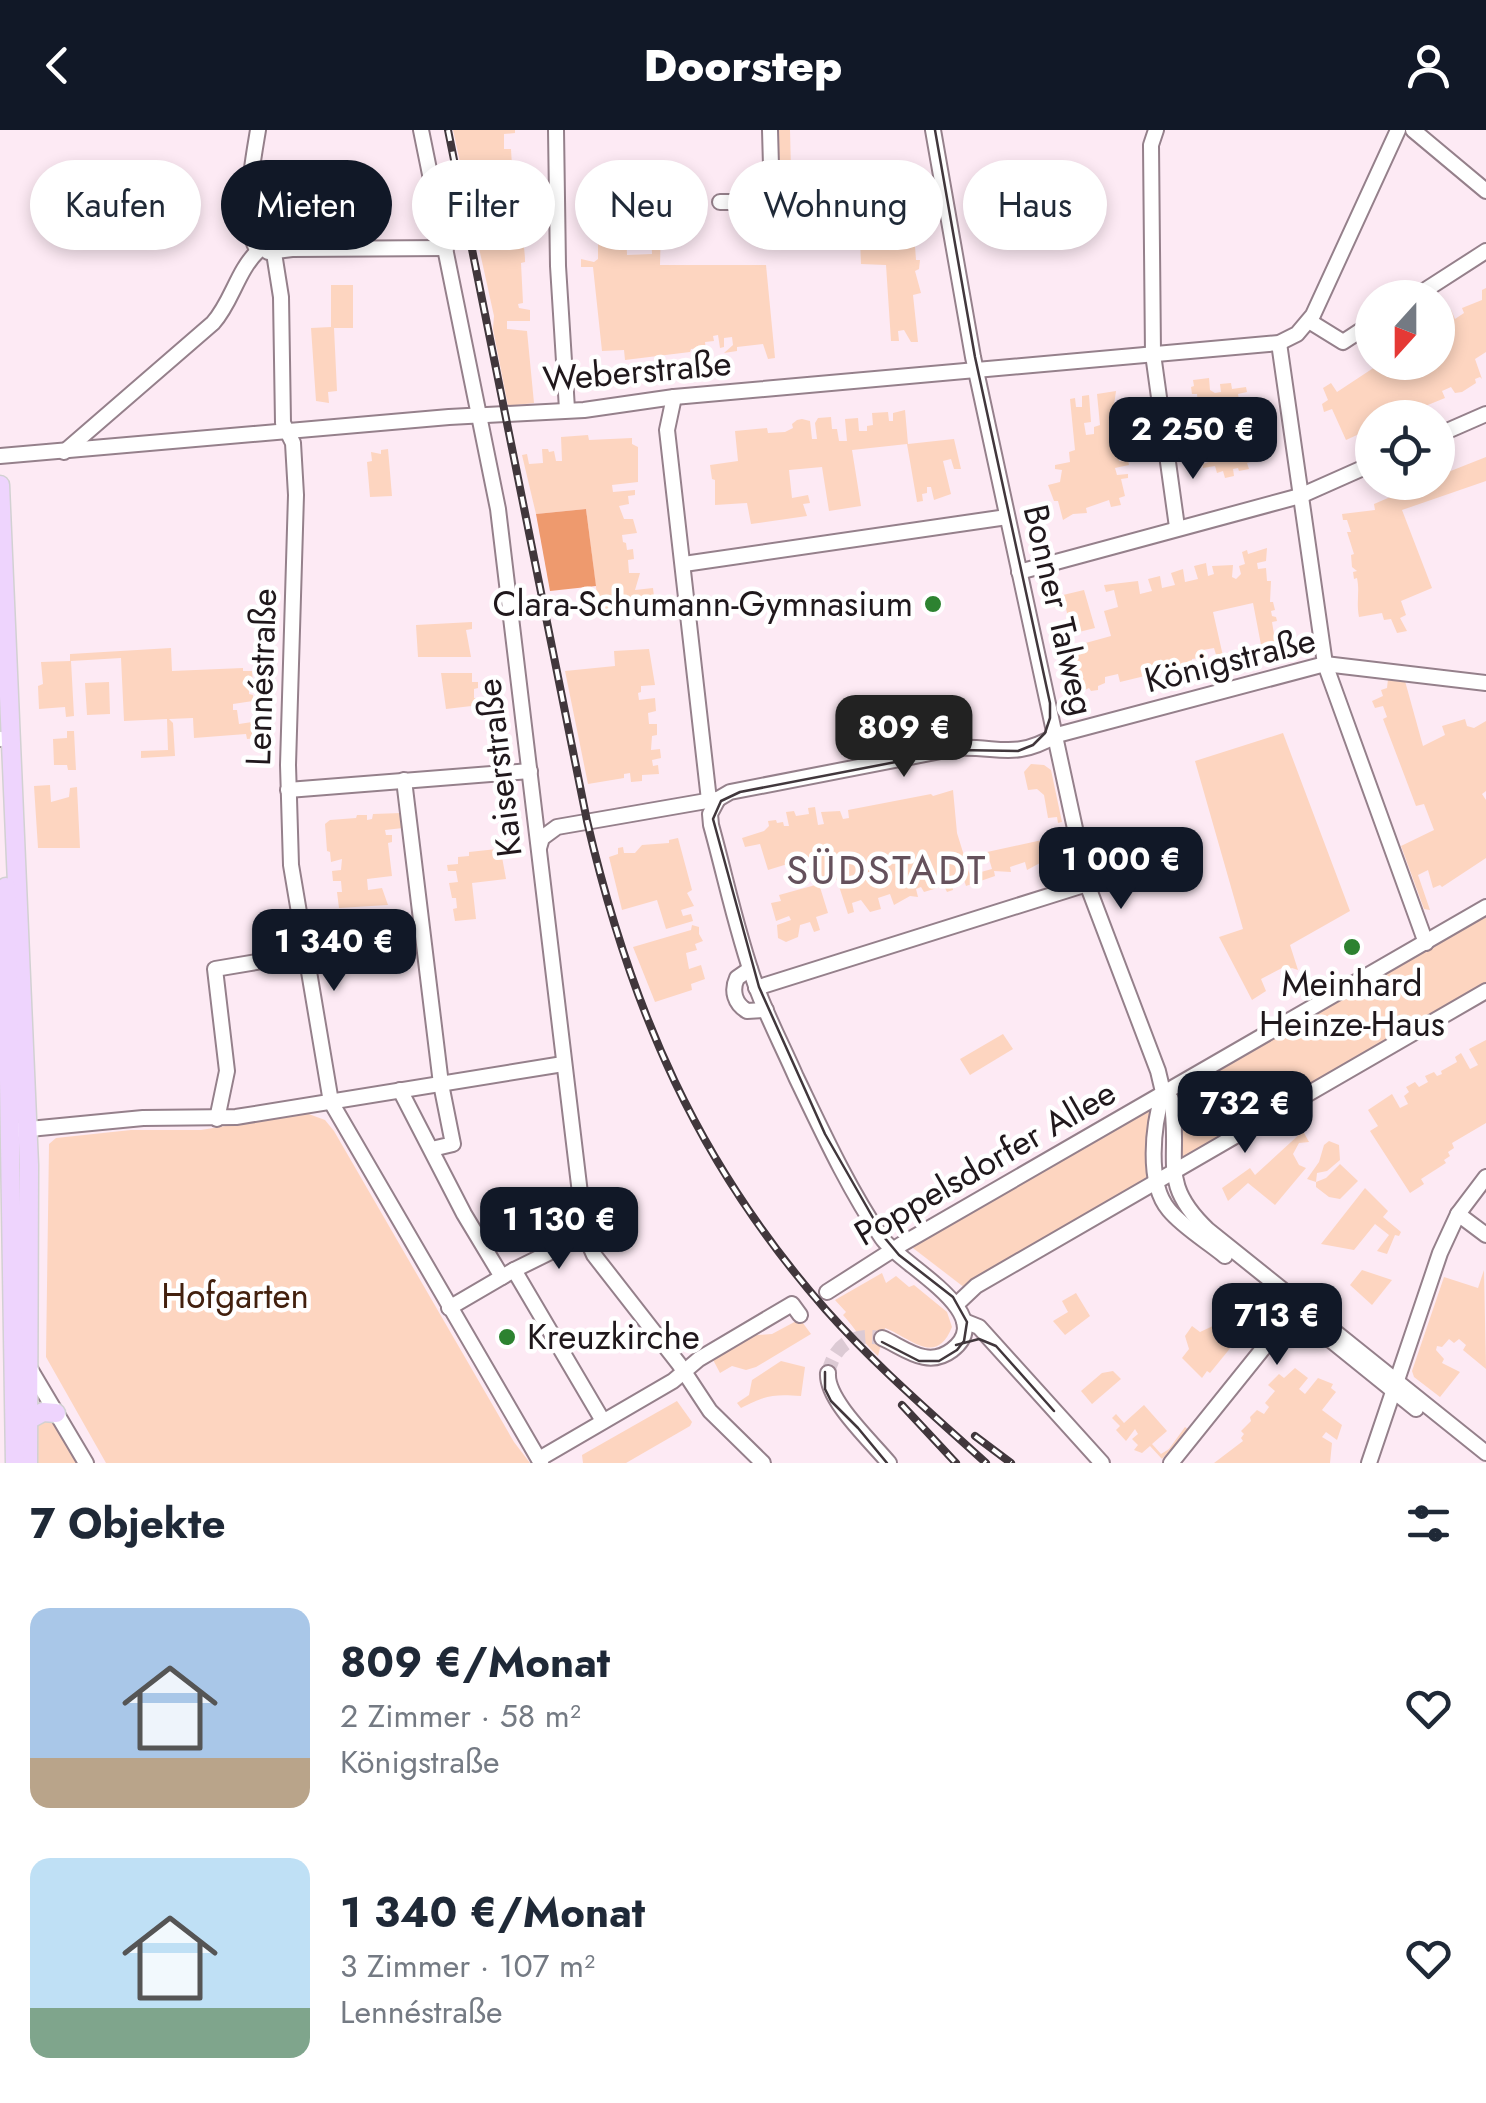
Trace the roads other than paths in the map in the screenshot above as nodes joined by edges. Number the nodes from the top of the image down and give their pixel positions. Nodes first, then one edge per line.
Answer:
1 (258, 130) edge
2 (420, 130) edge
3 (556, 130) edge
4 (770, 130) edge
5 (933, 130) edge
6 (1156, 130) edge
7 (1398, 130) edge
8 (1412, 130) edge
9 (427, 160) edge
10 (1486, 191) edge
11 (720, 202) dead end
12 (412, 244) edge
13 (447, 250) edge
14 (1486, 251) edge
15 (258, 252) junction
16 (274, 252) junction
17 (1441, 280) edge
18 (1309, 322) junction
19 (1355, 334) edge
20 (1278, 343) junction
21 (1152, 354) junction
22 (976, 370) junction
23 (674, 398) junction
24 (634, 405) junction
25 (567, 409) junction
26 (479, 410) junction
27 (1486, 414) edge
28 (1455, 428) edge
29 (668, 430) junction
30 (288, 432) junction
31 (64, 452) junction
32 (0, 456) edge
33 (1355, 472) edge
34 (0, 485) edge
35 (1300, 496) junction
36 (1008, 518) junction
37 (1177, 528) junction
38 (684, 564) junction
39 (1019, 572) junction
40 (1325, 664) junction
41 (1486, 683) edge
42 (0, 717) edge
43 (1057, 735) junction
44 (0, 739) edge
45 (530, 770) junction
46 (404, 780) junction
47 (288, 790) junction
48 (714, 800) junction
49 (539, 853) junction
50 (1087, 884) junction
51 (1486, 907) edge
52 (1426, 943) junction
53 (304, 954) junction
54 (750, 970) junction
55 (756, 988) junction
56 (1486, 991) edge
57 (766, 1010) junction
58 (563, 1064) junction
59 (440, 1084) junction
60 (400, 1090) junction
61 (1163, 1092) junction
62 (331, 1102) junction
63 (217, 1119) junction
64 (19, 1130) junction
65 (432, 1149) junction
66 (1173, 1172) junction
67 (6, 1175) edge
68 (1486, 1177) edge
69 (1156, 1182) junction
70 (1126, 1198) junction
71 (1166, 1208) junction
72 (1458, 1214) junction
73 (586, 1236) junction
74 (1486, 1236) edge
75 (893, 1252) junction
76 (508, 1274) junction
77 (828, 1292) dead end
78 (957, 1304) junction
79 (450, 1308) junction
80 (1294, 1310) junction
81 (800, 1315) dead end
82 (964, 1320) junction
83 (882, 1338) tunnel mouth
84 (15, 1342) junction
85 (28, 1366) junction
86 (684, 1372) junction
87 (828, 1373) dead end
88 (1394, 1385) junction
89 (14, 1392) edge
90 (56, 1413) junction
91 (28, 1420) junction
92 (602, 1421) junction
93 (1486, 1453) edge
94 (538, 1456) edge
95 (15, 1463) edge
96 (28, 1463) edge
97 (86, 1463) edge
98 (763, 1463) edge
99 (890, 1463) edge
100 (1102, 1463) edge
101 (1171, 1463) edge
102 (1369, 1463) edge
103 (1486, 1463) edge

1 - 15 street
2 - 9 street, Kaiserstraße
3 - 25 street
4 - 11 street
5 - 22 street, Bonner Talweg
6 - 21 street
7 - 18 street
8 - 10 street
12 - 16 street
13 - 26 street, Kaiserstraße
14 - 17 street
15 - 16 street
15 - 31 street
16 - 30 street, Lennéstraße
18 - 19 street
18 - 20 street
20 - 21 street, Weberstraße
20 - 35 street
21 - 22 street, Weberstraße
21 - 37 street
22 - 23 street, Weberstraße
22 - 36 street, Bonner Talweg
23 - 24 street, Weberstraße
23 - 29 street
24 - 25 street, Weberstraße
24 - 29 street
25 - 26 street, Weberstraße
26 - 30 street, Weberstraße
26 - 45 street, Kaiserstraße
27 - 28 street
29 - 38 street
30 - 31 street, Weberstraße
30 - 47 street, Lennéstraße
31 - 32 street, Weberstraße
33 - 35 street
34 - 64 main road
35 - 37 street
35 - 40 street
36 - 38 street
36 - 39 street, Bonner Talweg
37 - 39 street
38 - 48 street
39 - 43 street, Bonner Talweg
40 - 41 street, Königstraße
40 - 43 street, Königstraße
40 - 52 street
42 - 44 main road
43 - 48 street, Königstraße
43 - 50 street, Bonner Talweg
44 - 64 main road
45 - 46 street
45 - 49 street, Kaiserstraße
46 - 47 street
46 - 59 street
47 - 53 street, Lennéstraße
48 - 49 street, Königstraße
48 - 54 street
49 - 58 street, Kaiserstraße
50 - 55 street
50 - 61 street, Bonner Talweg
51 - 52 street, Poppelsdorfer Allee
52 - 61 street, Poppelsdorfer Allee
53 - 62 street, Lennéstraße
53 - 63 street
54 - 55 street
54 - 57 street
55 - 57 street
56 - 66 street
57 - 75 street
58 - 59 street
58 - 73 street, Kaiserstraße
59 - 60 street
59 - 65 street
60 - 62 street
60 - 65 street
61 - 66 street, Bonner Talweg
61 - 69 street
61 - 75 street, Poppelsdorfer Allee
62 - 63 street
62 - 79 street, Lennéstraße
63 - 64 street
64 - 67 main road
64 - 85 main road
65 - 76 street
66 - 69 street
66 - 88 street
67 - 84 main road
68 - 72 street
69 - 70 street
69 - 71 street
70 - 71 street
70 - 78 street
71 - 80 street
72 - 74 street
72 - 88 street
73 - 76 street
73 - 86 street, Kaiserstraße
75 - 77 street, Poppelsdorfer Allee
75 - 78 street
76 - 79 street
76 - 92 street
78 - 82 street
79 - 94 street, Lennéstraße
80 - 88 street
80 - 101 street
81 - 86 street
82 - 83 street
82 - 100 street
84 - 85 main road
84 - 89 main road
85 - 89 main road
85 - 90 street
86 - 92 street
86 - 98 street, Kaiserstraße
87 - 99 street
88 - 93 street
88 - 102 street
88 - 103 street
89 - 91 main road
89 - 95 main road
90 - 91 main road
90 - 97 street
91 - 96 main road
92 - 94 street

